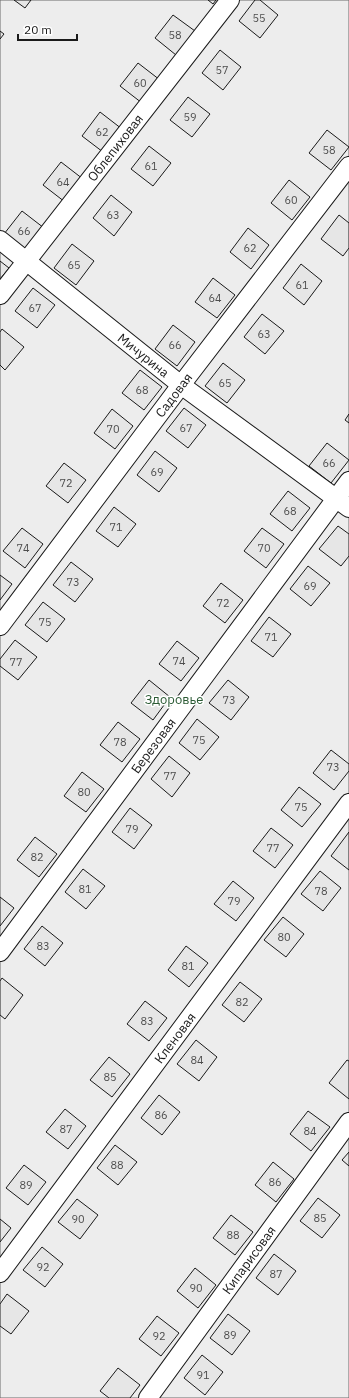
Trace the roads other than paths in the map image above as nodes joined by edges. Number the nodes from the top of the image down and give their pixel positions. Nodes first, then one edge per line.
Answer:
1 (230, 0) edge
2 (349, 166) edge
3 (0, 240) edge
4 (26, 260) junction
5 (0, 295) edge
6 (181, 385) junction
7 (349, 481) edge
8 (342, 503) edge
9 (0, 626) edge
10 (349, 803) edge
11 (0, 952) edge
12 (349, 1122) edge
13 (0, 1273) edge
14 (148, 1398) edge

1 - 4 street, Облепиховая
2 - 6 street, Садовая
3 - 4 street, Мичурина
4 - 5 street, Облепиховая
4 - 6 street, Мичурина
6 - 8 street, Мичурина
6 - 9 street, Садовая
7 - 8 street, Березовая
8 - 11 street, Березовая
10 - 13 street, Кленовая
12 - 14 street, Кипарисовая

